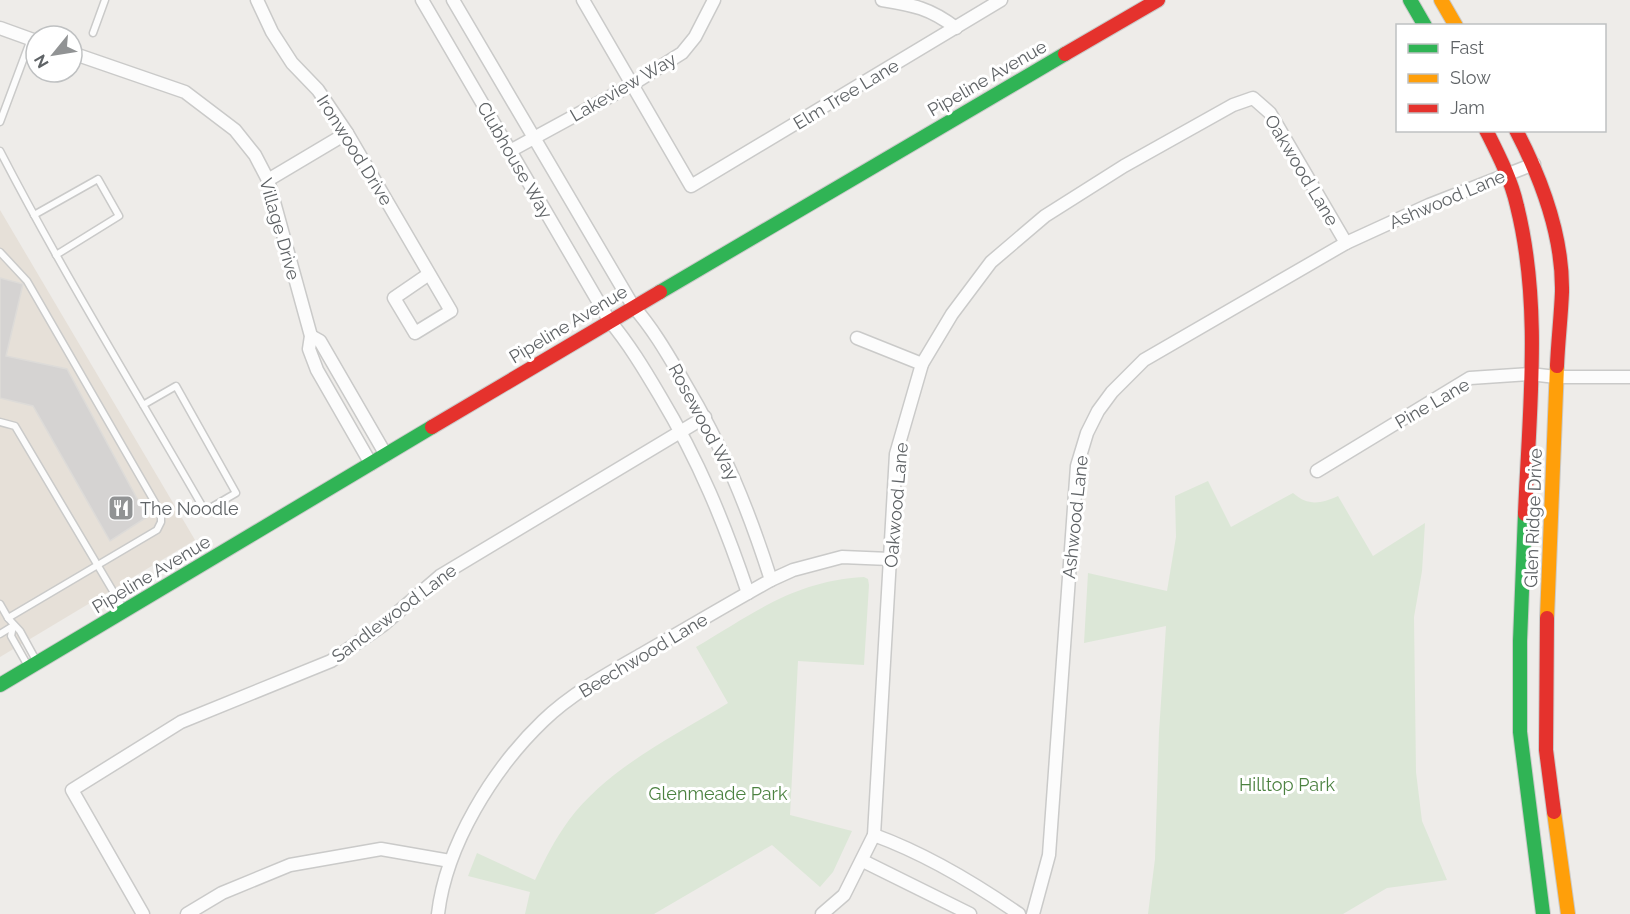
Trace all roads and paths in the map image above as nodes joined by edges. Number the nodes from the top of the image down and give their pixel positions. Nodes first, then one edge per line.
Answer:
1 (105, 0) edge
2 (257, 0) edge
3 (422, 0) edge
4 (453, 0) edge
5 (583, 0) edge
6 (714, 0) edge
7 (882, 0) edge
8 (1000, 0) edge
9 (1158, 0) edge
10 (1410, 0) edge
11 (1441, 0) edge
12 (1424, 24) edge
13 (1455, 24) edge
14 (0, 28) edge
15 (956, 28) junction
16 (93, 33) dead end
17 (24, 37) edge
18 (84, 57) edge
19 (24, 62) edge
20 (633, 84) junction
21 (0, 122) edge
22 (1487, 132) edge
23 (1517, 132) edge
24 (347, 133) junction
25 (533, 138) junction
26 (0, 151) edge
27 (510, 151) junction
28 (1534, 164) junction
29 (1508, 173) junction
30 (267, 180) junction
31 (34, 215) junction
32 (1346, 243) junction
33 (0, 252) edge
34 (56, 255) junction
35 (429, 274) junction
36 (633, 306) junction
37 (609, 320) junction
38 (310, 336) junction
39 (857, 338) dead end
40 (922, 364) junction
41 (1530, 374) junction
42 (1556, 377) junction
43 (1630, 377) edge
44 (356, 404) junction
45 (143, 405) junction
46 (342, 414) junction
47 (705, 417) junction
48 (0, 422) edge
49 (681, 431) junction
50 (386, 455) junction
51 (371, 464) junction
52 (1317, 471) dead end
53 (890, 559) junction
54 (97, 564) junction
55 (771, 580) junction
56 (748, 593) junction
57 (0, 604) edge
58 (125, 611) junction
59 (8, 618) junction
60 (13, 626) junction
61 (0, 634) edge
62 (33, 665) junction
63 (0, 685) edge
64 (874, 835) junction
65 (450, 861) junction
66 (863, 861) junction
67 (143, 914) edge
68 (187, 914) edge
69 (438, 914) edge
70 (822, 914) edge
71 (970, 914) edge
72 (1019, 914) edge
73 (1033, 914) edge
74 (1543, 914) edge
75 (1568, 914) edge

1 - 16 lane
2 - 24 street, Ironwood Drive
3 - 27 street, Clubhouse Way
4 - 25 street, Clubhouse Way
5 - 20 street
6 - 20 street, Lakeview Way
7 - 15 street
8 - 15 street, Elm Tree Lane
9 - 36 street, Pipeline Avenue
10 - 12 street
11 - 13 street
14 - 17 street
15 - 20 street, Elm Tree Lane
18 - 30 street, Village Drive
19 - 21 lane
20 - 25 street, Lakeview Way
22 - 29 street, Glen Ridge Drive
23 - 28 street, Glen Ridge Drive
24 - 30 street
24 - 35 street, Ironwood Drive
25 - 27 street, Lakeview Way
25 - 36 street, Clubhouse Way
26 - 31 lane
27 - 37 street, Clubhouse Way
28 - 29 street, Ashwood Lane
28 - 42 street, Glen Ridge Drive
29 - 32 street, Ashwood Lane
29 - 41 street, Glen Ridge Drive
30 - 38 street, Village Drive
31 - 34 lane
31 - 34 lane
32 - 40 street, Oakwood Lane
32 - 73 street, Ashwood Lane
33 - 54 lane
34 - 45 lane
35 - 35 street, Ironwood Drive
36 - 37 street, Pipeline Avenue
36 - 47 street, Rosewood Way
37 - 49 street, Rosewood Way
37 - 50 street, Pipeline Avenue
38 - 44 street, Village Drive
38 - 46 street, Village Drive
39 - 40 street
40 - 53 street, Oakwood Lane
41 - 42 street, Pine Lane
41 - 52 street, Pine Lane
41 - 74 street, Glen Ridge Drive
42 - 43 street, Pine Lane
42 - 75 street, Glen Ridge Drive
44 - 46 street
44 - 50 street, Village Drive
45 - 45 lane
46 - 51 street, Village Drive
47 - 49 street, Sandlewood Lane
47 - 55 street, Rosewood Way
48 - 54 lane
49 - 56 street, Rosewood Way
49 - 67 street, Sandlewood Lane
50 - 51 street, Pipeline Avenue
51 - 58 street, Pipeline Avenue
53 - 55 street, Beechwood Lane
53 - 64 street, Oakwood Lane
54 - 58 lane
54 - 59 lane
55 - 56 street, Beechwood Lane
56 - 65 street, Beechwood Lane
57 - 59 lane
58 - 62 street, Pipeline Avenue
59 - 60 lane
60 - 61 lane
60 - 62 lane
62 - 63 street, Pipeline Avenue
64 - 66 street, Oakwood Lane
64 - 72 street
65 - 68 street
65 - 69 street, Beechwood Lane
66 - 70 street, Oakwood Lane
66 - 71 street

